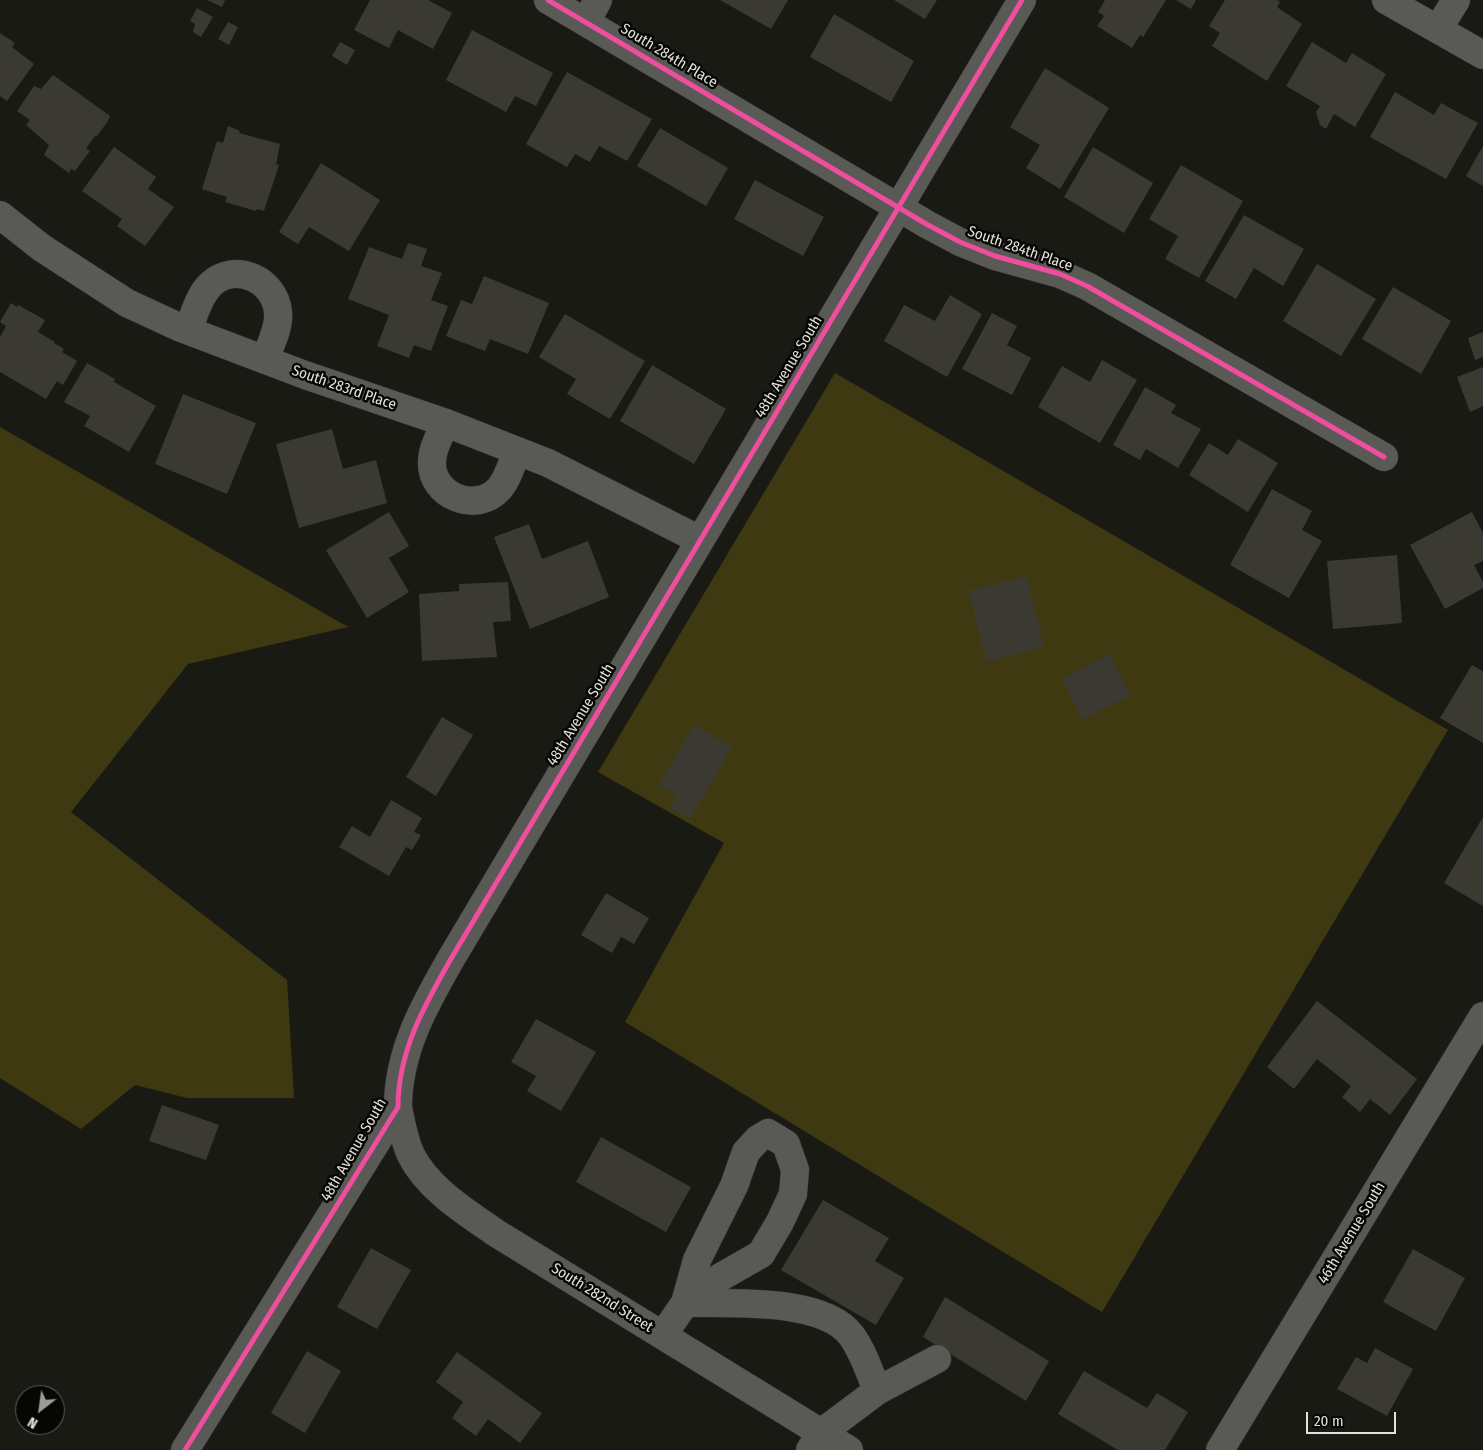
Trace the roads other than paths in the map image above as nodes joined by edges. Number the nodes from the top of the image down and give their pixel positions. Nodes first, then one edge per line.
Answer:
1 (548, 0) edge
2 (1022, 0) edge
3 (1386, 0) edge
4 (1456, 0) edge
5 (592, 11) edge
6 (1438, 30) junction
7 (1483, 55) edge
8 (899, 207) junction
9 (0, 215) edge
10 (188, 330) junction
11 (265, 360) junction
12 (446, 423) junction
13 (517, 451) junction
14 (1384, 457) dead end
15 (700, 540) junction
16 (1483, 1016) edge
17 (398, 1107) junction
18 (685, 1303) junction
19 (663, 1336) junction
20 (937, 1359) dead end
21 (877, 1392) junction
22 (816, 1441) edge
23 (185, 1450) edge
24 (849, 1450) edge
25 (1220, 1450) edge

1 - 5 street, South 284th Place
2 - 8 street, 48th Avenue South
3 - 6 street
4 - 6 street
5 - 8 street, South 284th Place
6 - 7 street
8 - 14 street, South 284th Place
8 - 15 street, 48th Avenue South
9 - 10 street, South 283rd Place
10 - 11 street, South 283rd Place
10 - 11 street
11 - 12 street, South 283rd Place
12 - 13 street, South 283rd Place
12 - 13 street
13 - 15 street, South 283rd Place
15 - 17 street, 48th Avenue South
16 - 25 street, 46th Avenue South
17 - 19 street, South 282nd Street
17 - 23 street, 48th Avenue South
18 - 18 street
18 - 19 street
18 - 21 street
19 - 22 street, South 282nd Street
20 - 21 street
21 - 22 street
22 - 24 street, South 282nd Street

